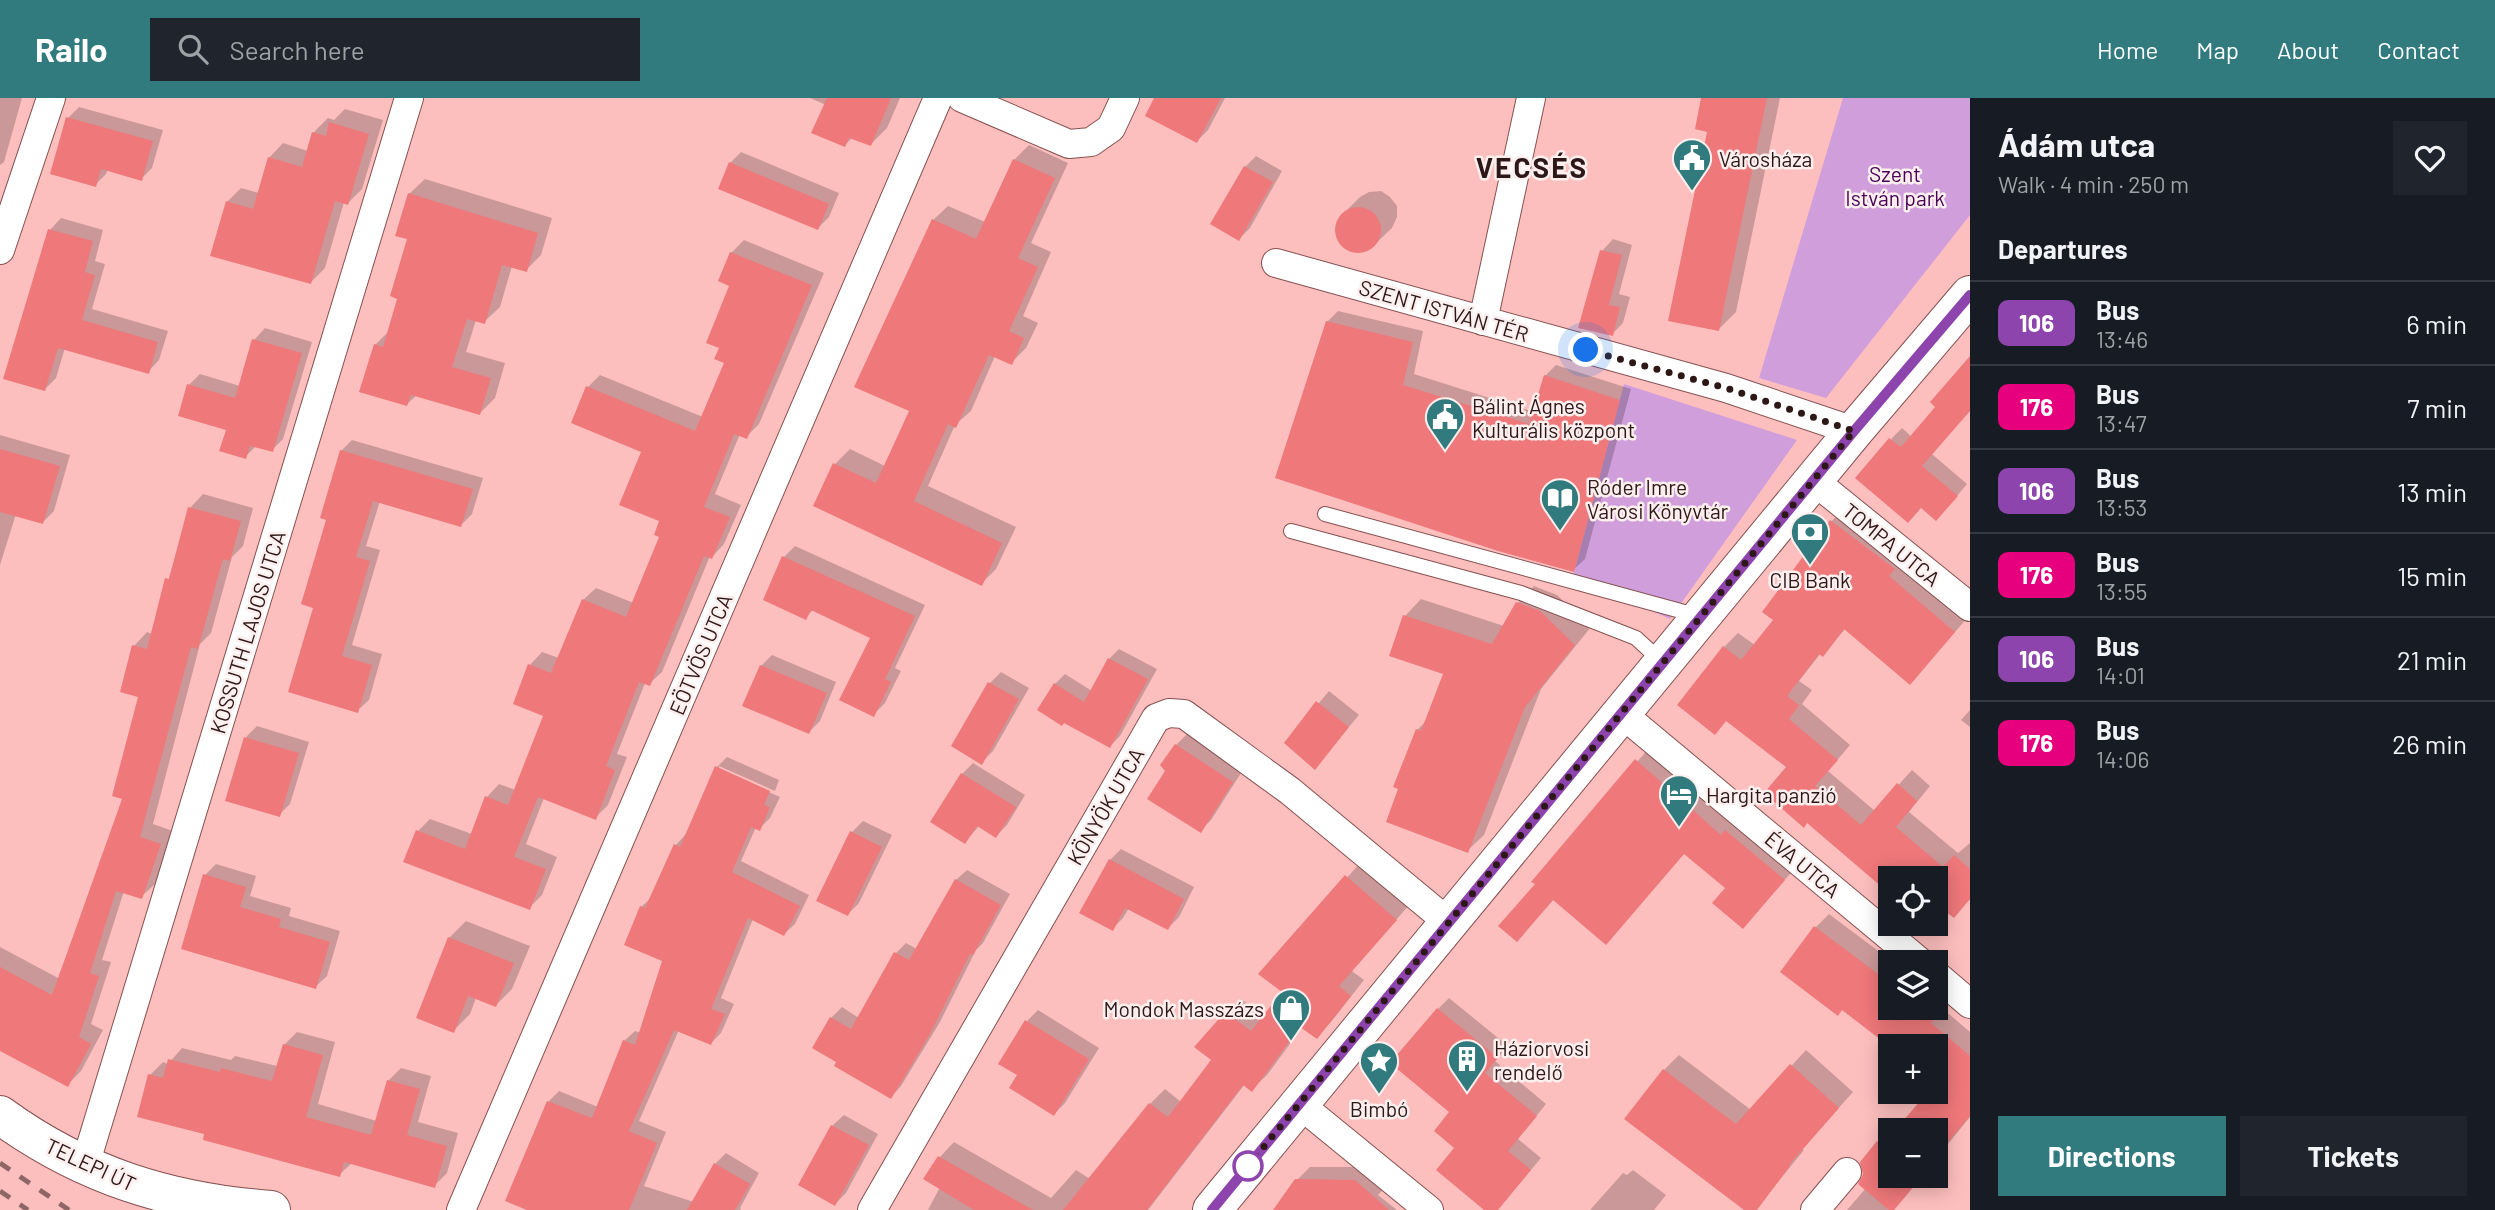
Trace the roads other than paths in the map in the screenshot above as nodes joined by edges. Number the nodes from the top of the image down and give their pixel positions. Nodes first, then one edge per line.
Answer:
1 (51, 98) edge
2 (409, 98) edge
3 (938, 98) edge
4 (961, 98) edge
5 (1125, 98) edge
6 (1531, 98) edge
7 (0, 250) edge
8 (1276, 263) dead end
9 (1970, 295) edge
10 (1483, 321) junction
11 (1854, 431) junction
12 (1813, 480) junction
13 (1325, 514) dead end
14 (1291, 531) dead end
15 (1970, 607) edge
16 (1701, 617) junction
17 (1663, 663) junction
18 (1621, 713) junction
19 (1448, 922) junction
20 (1906, 950) edge
21 (1948, 985) edge
22 (1970, 1004) edge
23 (1298, 1104) junction
24 (0, 1115) edge
25 (85, 1166) junction
26 (1847, 1172) dead end
27 (271, 1210) edge
28 (461, 1210) edge
29 (872, 1210) edge
30 (1212, 1210) edge
31 (1429, 1210) edge
32 (1815, 1210) edge

1 - 7 street
2 - 25 street, KOSSUTH LAJOS UTCA
3 - 28 street, EÖTVÖS UTCA
4 - 5 street
6 - 10 street
8 - 10 street, SZENT ISTVÁN TÉR
9 - 11 main road
10 - 11 street, SZENT ISTVÁN TÉR
11 - 12 main road
12 - 15 street, TOMPA UTCA
12 - 16 main road
13 - 16 lane
14 - 17 lane
16 - 17 main road
17 - 18 main road
18 - 19 main road
18 - 20 street, ÉVA UTCA
19 - 23 main road
19 - 29 street, KÖNYÖK UTCA
21 - 22 street
23 - 30 main road
23 - 31 street
24 - 25 main road, TELEPI ÚT
25 - 27 main road, TELEPI ÚT
26 - 32 street

